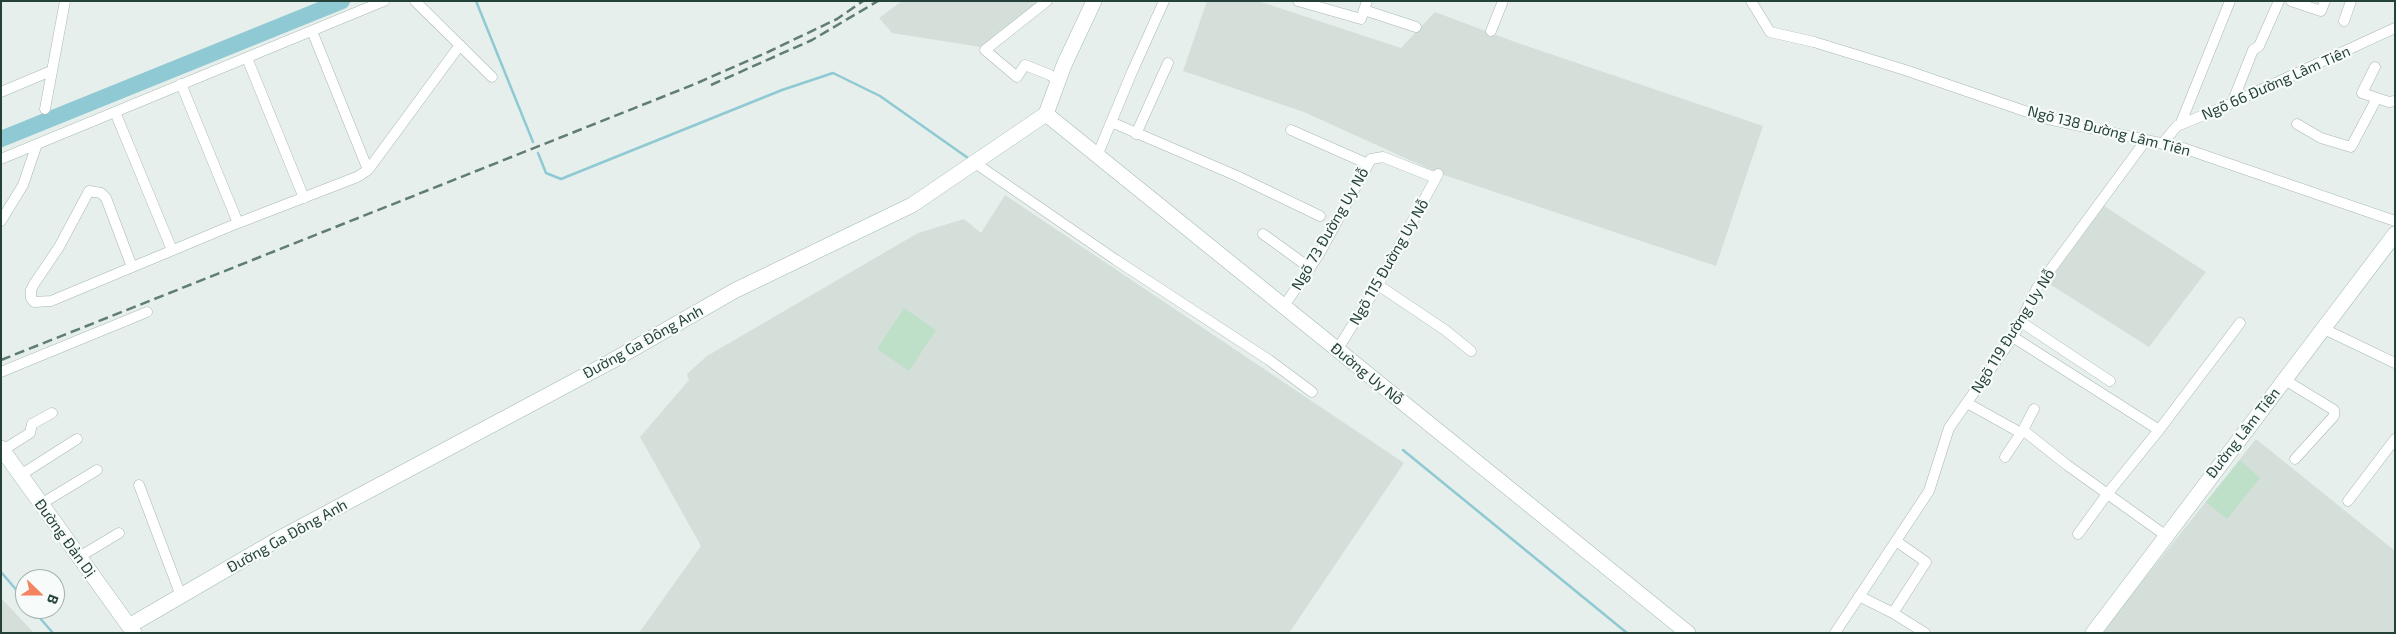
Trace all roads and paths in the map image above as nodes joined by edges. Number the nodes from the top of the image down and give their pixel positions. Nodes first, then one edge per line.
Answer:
1 (65, 1) edge
2 (384, 1) edge
3 (415, 1) edge
4 (1047, 1) edge
5 (1094, 1) edge
6 (1164, 1) edge
7 (1298, 1) edge
8 (1503, 1) edge
9 (1751, 1) edge
10 (2230, 1) edge
11 (2279, 1) edge
12 (2325, 1) edge
13 (2351, 1) edge
14 (2296, 2) edge
15 (1365, 6) edge
16 (2344, 21) dead end
17 (1416, 27) dead end
18 (2395, 28) edge
19 (312, 31) junction
20 (1491, 31) dead end
21 (460, 45) junction
22 (247, 58) junction
23 (1168, 63) dead end
24 (2375, 67) dead end
25 (51, 71) junction
26 (492, 77) dead end
27 (1058, 81) junction
28 (181, 84) junction
29 (1, 92) edge
30 (2377, 98) junction
31 (2395, 101) edge
32 (2232, 103) junction
33 (45, 109) dead end
34 (115, 112) junction
35 (1046, 114) junction
36 (1111, 122) junction
37 (2297, 124) dead end
38 (2180, 125) junction
39 (1291, 130) dead end
40 (1136, 134) junction
41 (2146, 140) junction
42 (37, 144) junction
43 (2162, 144) junction
44 (1098, 156) junction
45 (1, 159) edge
46 (976, 163) junction
47 (1368, 164) junction
48 (368, 170) junction
49 (1437, 175) joint
50 (304, 198) junction
51 (1320, 216) dead end
52 (1, 221) edge
53 (2395, 221) edge
54 (238, 223) junction
55 (1263, 234) dead end
56 (2395, 234) edge
57 (172, 250) junction
58 (132, 267) junction
59 (1310, 268) junction
60 (1378, 285) junction
61 (1284, 306) junction
62 (147, 312) dead end
63 (2021, 322) junction
64 (2240, 323) dead end
65 (2324, 329) junction
66 (2013, 337) junction
67 (1337, 350) junction
68 (1472, 351) dead end
69 (2395, 363) edge
70 (1, 372) edge
71 (2285, 380) junction
72 (2110, 381) dead end
73 (1312, 392) dead end
74 (1967, 404) junction
75 (2034, 409) dead end
76 (52, 413) dead end
77 (2159, 430) junction
78 (2022, 432) junction
79 (77, 439) dead end
80 (2395, 439) edge
81 (3, 455) edge
82 (2005, 457) dead end
83 (2295, 459) dead end
84 (97, 470) dead end
85 (19, 476) junction
86 (139, 484) dead end
87 (2108, 493) junction
88 (2348, 501) dead end
89 (40, 504) junction
90 (119, 533) dead end
91 (2078, 534) dead end
92 (2166, 535) junction
93 (1896, 541) junction
94 (79, 558) junction
95 (181, 596) junction
96 (1859, 596) junction
97 (1893, 613) junction
98 (132, 629) edge
99 (1688, 633) edge
100 (1835, 633) edge
101 (1925, 633) edge
102 (2093, 633) edge

1 - 25 street
2 - 19 street
3 - 21 street
4 - 27 street
5 - 27 street
6 - 36 street
7 - 15 street
8 - 20 street
9 - 41 street, Ngõ 138 Đường Lâm Tiên
10 - 38 street
11 - 32 street
12 - 14 street
13 - 16 street
15 - 17 street
18 - 32 street, Ngõ 66 Đường Lâm Tiên
19 - 22 street
19 - 48 street
21 - 26 street
21 - 48 street
22 - 28 street
22 - 50 street
23 - 40 street
24 - 30 street
25 - 29 street
25 - 33 street
27 - 35 street
28 - 34 street
28 - 54 street
30 - 31 street
30 - 37 street
32 - 38 street, Ngõ 66 Đường Lâm Tiên
34 - 42 street
34 - 57 street
35 - 44 street, Đường Uy Nỗ
35 - 46 street, Đường Ga Đông Anh
36 - 40 street
36 - 44 street
38 - 43 street, Ngõ 66 Đường Lâm Tiên
39 - 47 street
40 - 51 street
41 - 43 street, Ngõ 138 Đường Lâm Tiên
41 - 63 street, Ngõ 119 Đường Uy Nỗ
42 - 45 street
42 - 52 street
43 - 53 street, Ngõ 138 Đường Lâm Tiên
44 - 61 street, Đường Uy Nỗ
46 - 73 street
46 - 95 street, Đường Ga Đông Anh
47 - 49 street, Ngõ 73 Đường Uy Nỗ
47 - 59 street, Ngõ 73 Đường Uy Nỗ
48 - 50 street
49 - 60 street, Ngõ 115 Đường Uy Nỗ
50 - 54 street
54 - 57 street
55 - 59 street
56 - 65 street, Đường Lâm Tiên
57 - 58 street
58 - 58 street
59 - 61 street, Ngõ 73 Đường Uy Nỗ
60 - 67 street, Ngõ 115 Đường Uy Nỗ
60 - 68 street
61 - 67 street, Đường Uy Nỗ
62 - 70 street
63 - 66 street, Ngõ 119 Đường Uy Nỗ
63 - 72 street
64 - 77 street
65 - 69 street
65 - 71 street, Đường Lâm Tiên
66 - 74 street, Ngõ 119 Đường Uy Nỗ
66 - 77 street
67 - 99 street, Đường Uy Nỗ
71 - 83 street
71 - 92 street, Đường Lâm Tiên
74 - 78 street
74 - 93 street, Ngõ 119 Đường Uy Nỗ
75 - 78 street
76 - 81 street
77 - 87 street
78 - 82 street
78 - 87 street
79 - 85 street
80 - 88 street
81 - 85 street, Đường Đản Dị
84 - 89 street
85 - 89 street, Đường Đản Dị
86 - 95 street
87 - 91 street
87 - 92 street
89 - 94 street, Đường Đản Dị
90 - 94 street
92 - 102 street, Đường Lâm Tiên
93 - 96 street, Ngõ 119 Đường Uy Nỗ
93 - 97 street
94 - 98 street, Đường Đản Dị
95 - 98 street, Đường Ga Đông Anh
96 - 97 street
96 - 100 street, Ngõ 119 Đường Uy Nỗ
97 - 101 street

